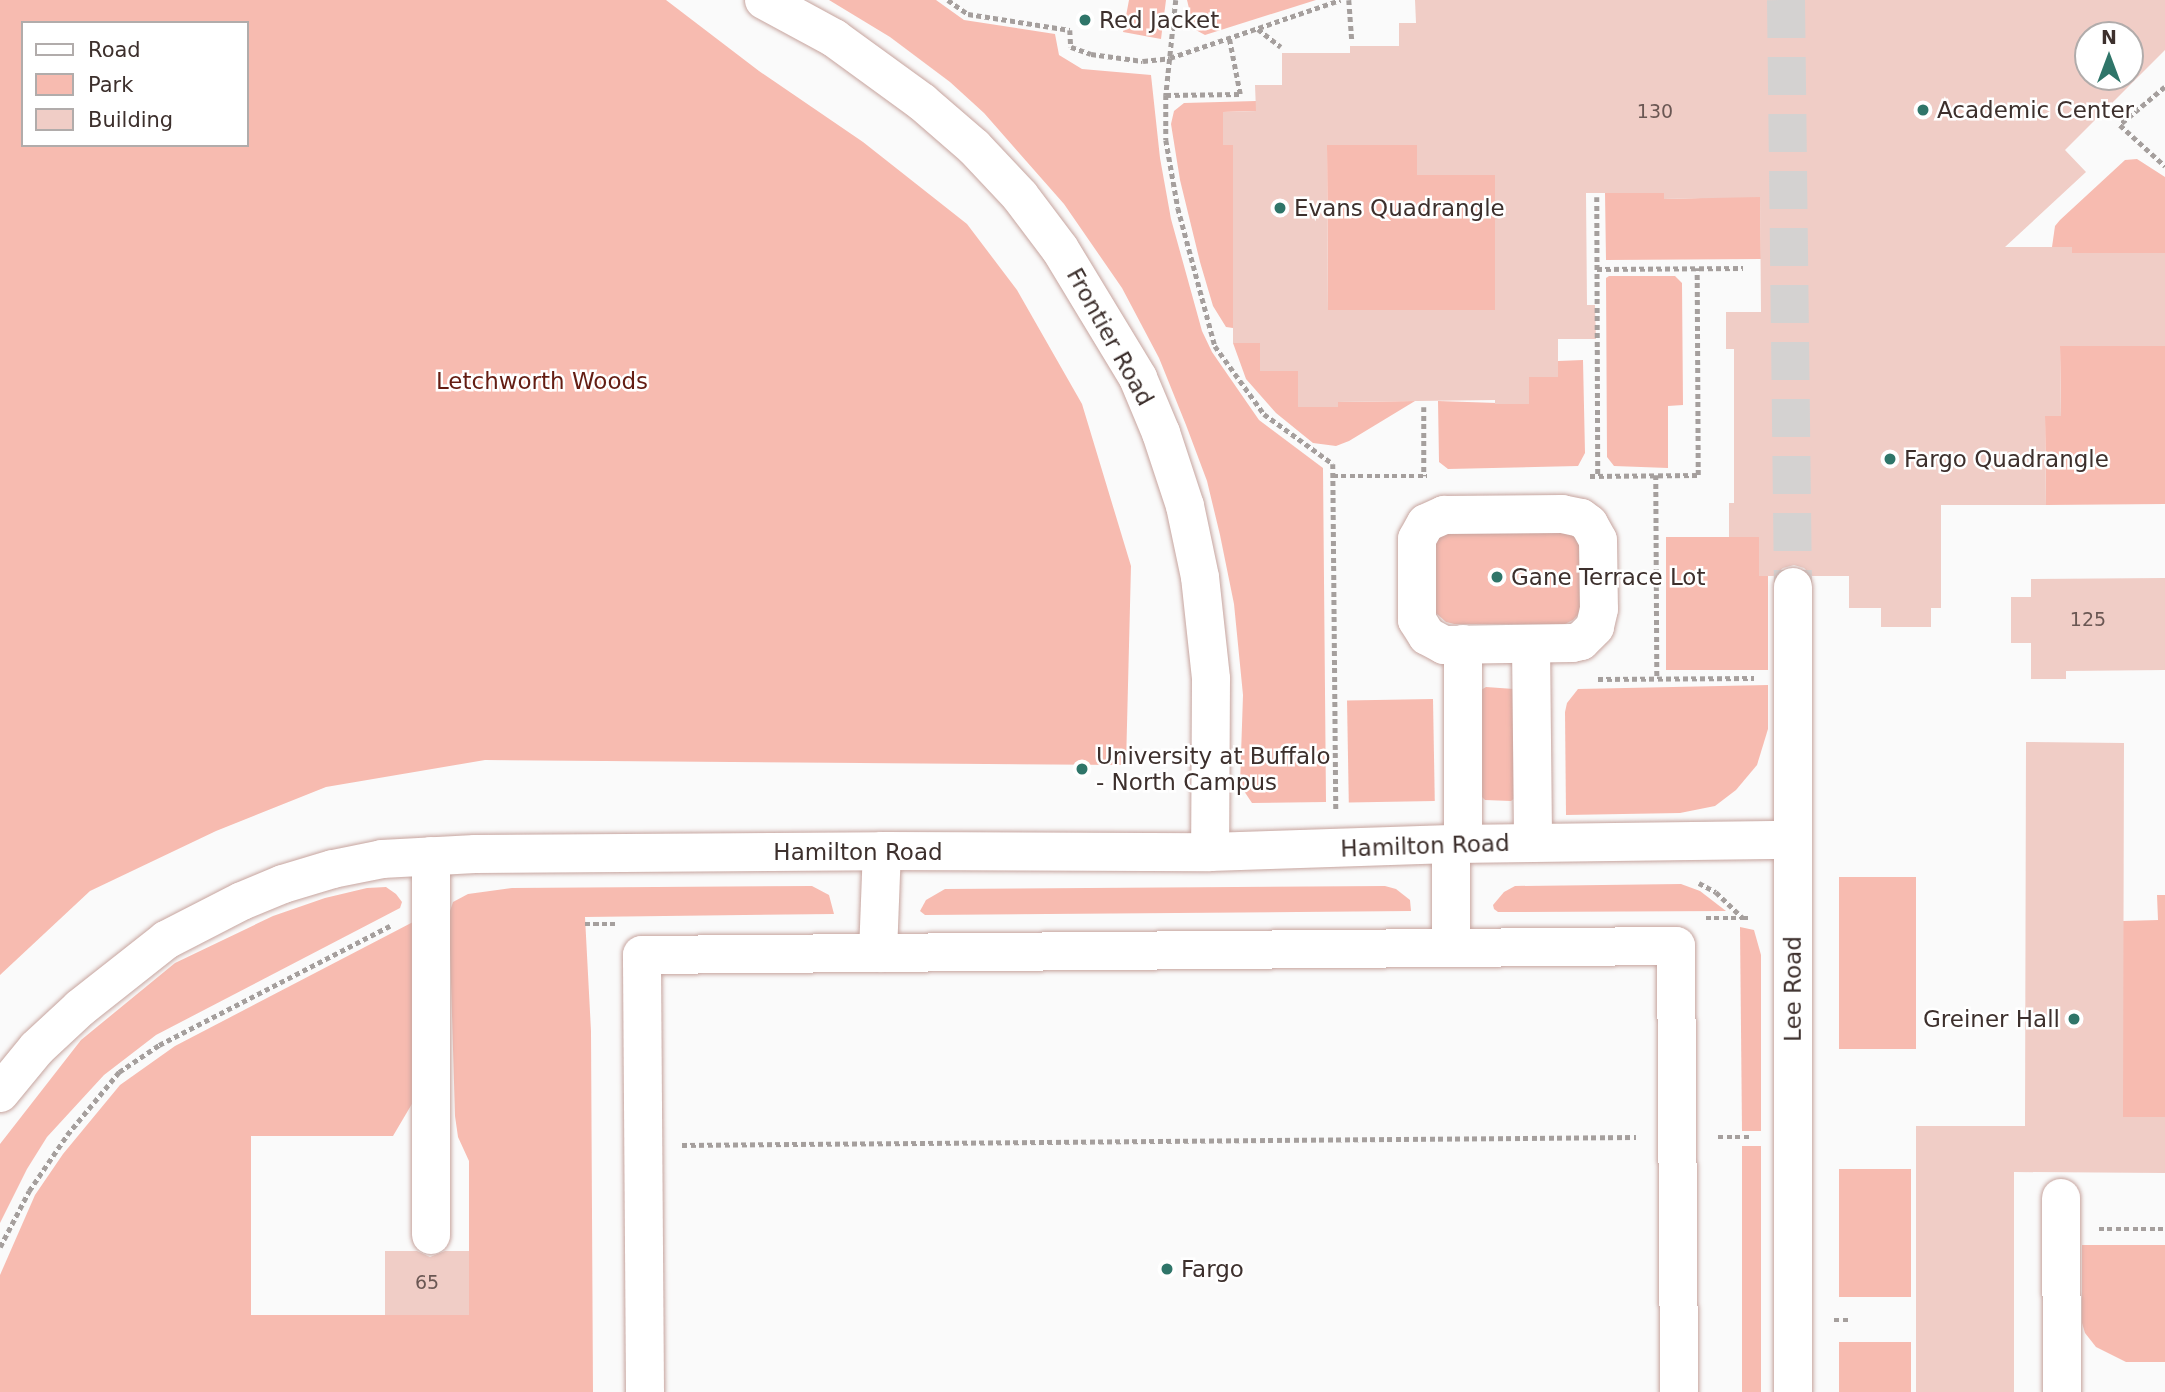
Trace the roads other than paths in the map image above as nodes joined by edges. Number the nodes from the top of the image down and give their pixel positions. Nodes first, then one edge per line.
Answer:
1 (764, 0) edge
2 (1794, 587) tunnel mouth
3 (1463, 644) junction
4 (1531, 644) junction
5 (1793, 841) junction
6 (1533, 843) junction
7 (1457, 844) junction
8 (882, 851) junction
9 (1210, 852) junction
10 (431, 856) junction
11 (1451, 948) junction
12 (878, 953) junction
13 (0, 1093) edge
14 (2061, 1214) road end
15 (431, 1235) dead end
16 (645, 1392) edge
17 (1679, 1392) edge
18 (1793, 1392) edge
19 (2062, 1392) edge

1 - 9 street, Frontier Road
2 - 5 street, Lee Road
3 - 4 street
3 - 4 street
3 - 7 street
4 - 6 street
5 - 6 street, Hamilton Road
5 - 18 street, Lee Road
6 - 7 street, Hamilton Road
7 - 9 street, Hamilton Road
7 - 11 street
8 - 9 street, Hamilton Road
8 - 10 street, Hamilton Road
8 - 12 street
10 - 13 street, Hamilton Road
10 - 15 street
11 - 12 street
11 - 17 street
12 - 16 street
14 - 19 street

